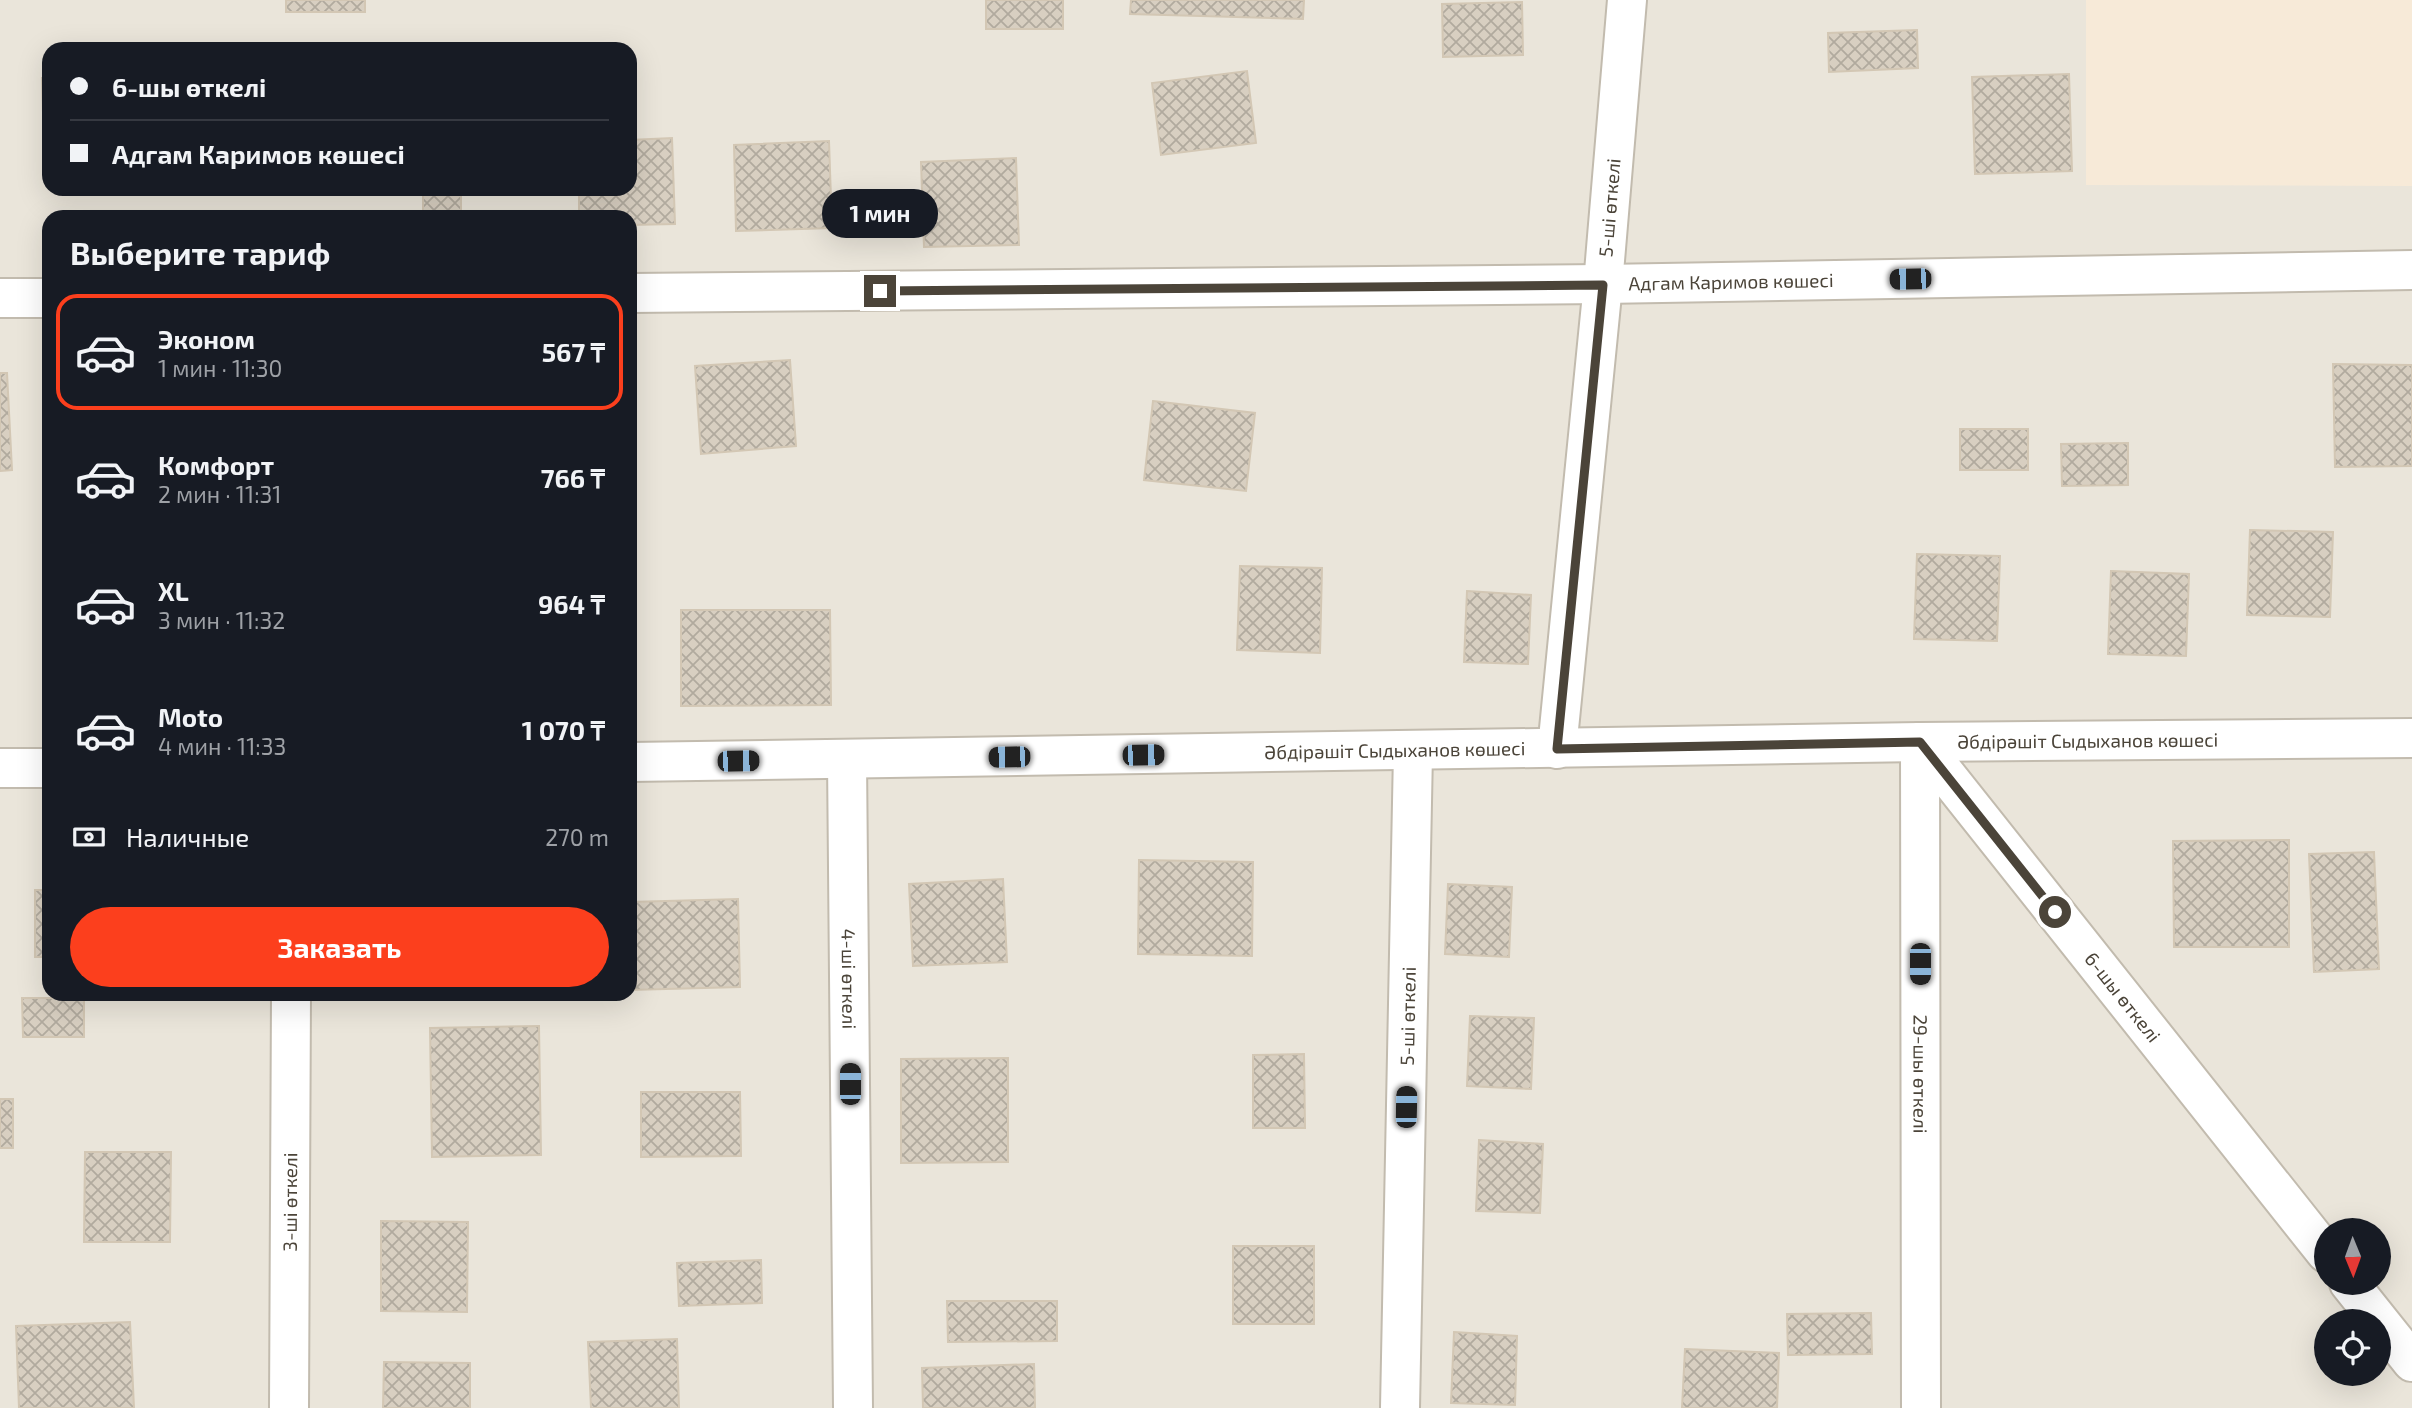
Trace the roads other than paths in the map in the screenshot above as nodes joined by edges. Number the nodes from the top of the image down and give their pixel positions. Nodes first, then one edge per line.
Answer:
1 (1627, 0) edge
2 (2412, 270) edge
3 (1603, 285) junction
4 (637, 293) edge
5 (0, 298) edge
6 (42, 298) edge
7 (2412, 738) edge
8 (1920, 742) junction
9 (1557, 749) junction
10 (1413, 752) junction
11 (847, 759) junction
12 (637, 762) edge
13 (0, 768) edge
14 (42, 768) edge
15 (291, 1001) edge
16 (2314, 1238) edge
17 (2359, 1295) edge
18 (2412, 1362) edge
19 (289, 1408) edge
20 (853, 1408) edge
21 (1400, 1408) edge
22 (1921, 1408) edge

1 - 3 street, 5-ші өткелі
2 - 3 street, Адгам Каримов көшесі
3 - 4 street, Адгам Каримов көшесі
3 - 9 street, 5-ші өткелі
5 - 6 street
7 - 8 street, Әбдірәшіт Сыдыханов көшесі
8 - 9 street, Әбдірәшіт Сыдыханов көшесі
8 - 16 street, 6-шы өткелі
8 - 22 street, 29-шы өткелі
9 - 10 street, Әбдірәшіт Сыдыханов көшесі
10 - 11 street, Әбдірәшіт Сыдыханов көшесі
10 - 21 street, 5-ші өткелі
11 - 12 street, Әбдірәшіт Сыдыханов көшесі
11 - 20 street, 4-ші өткелі
13 - 14 street
15 - 19 street, 3-ші өткелі
17 - 18 street

